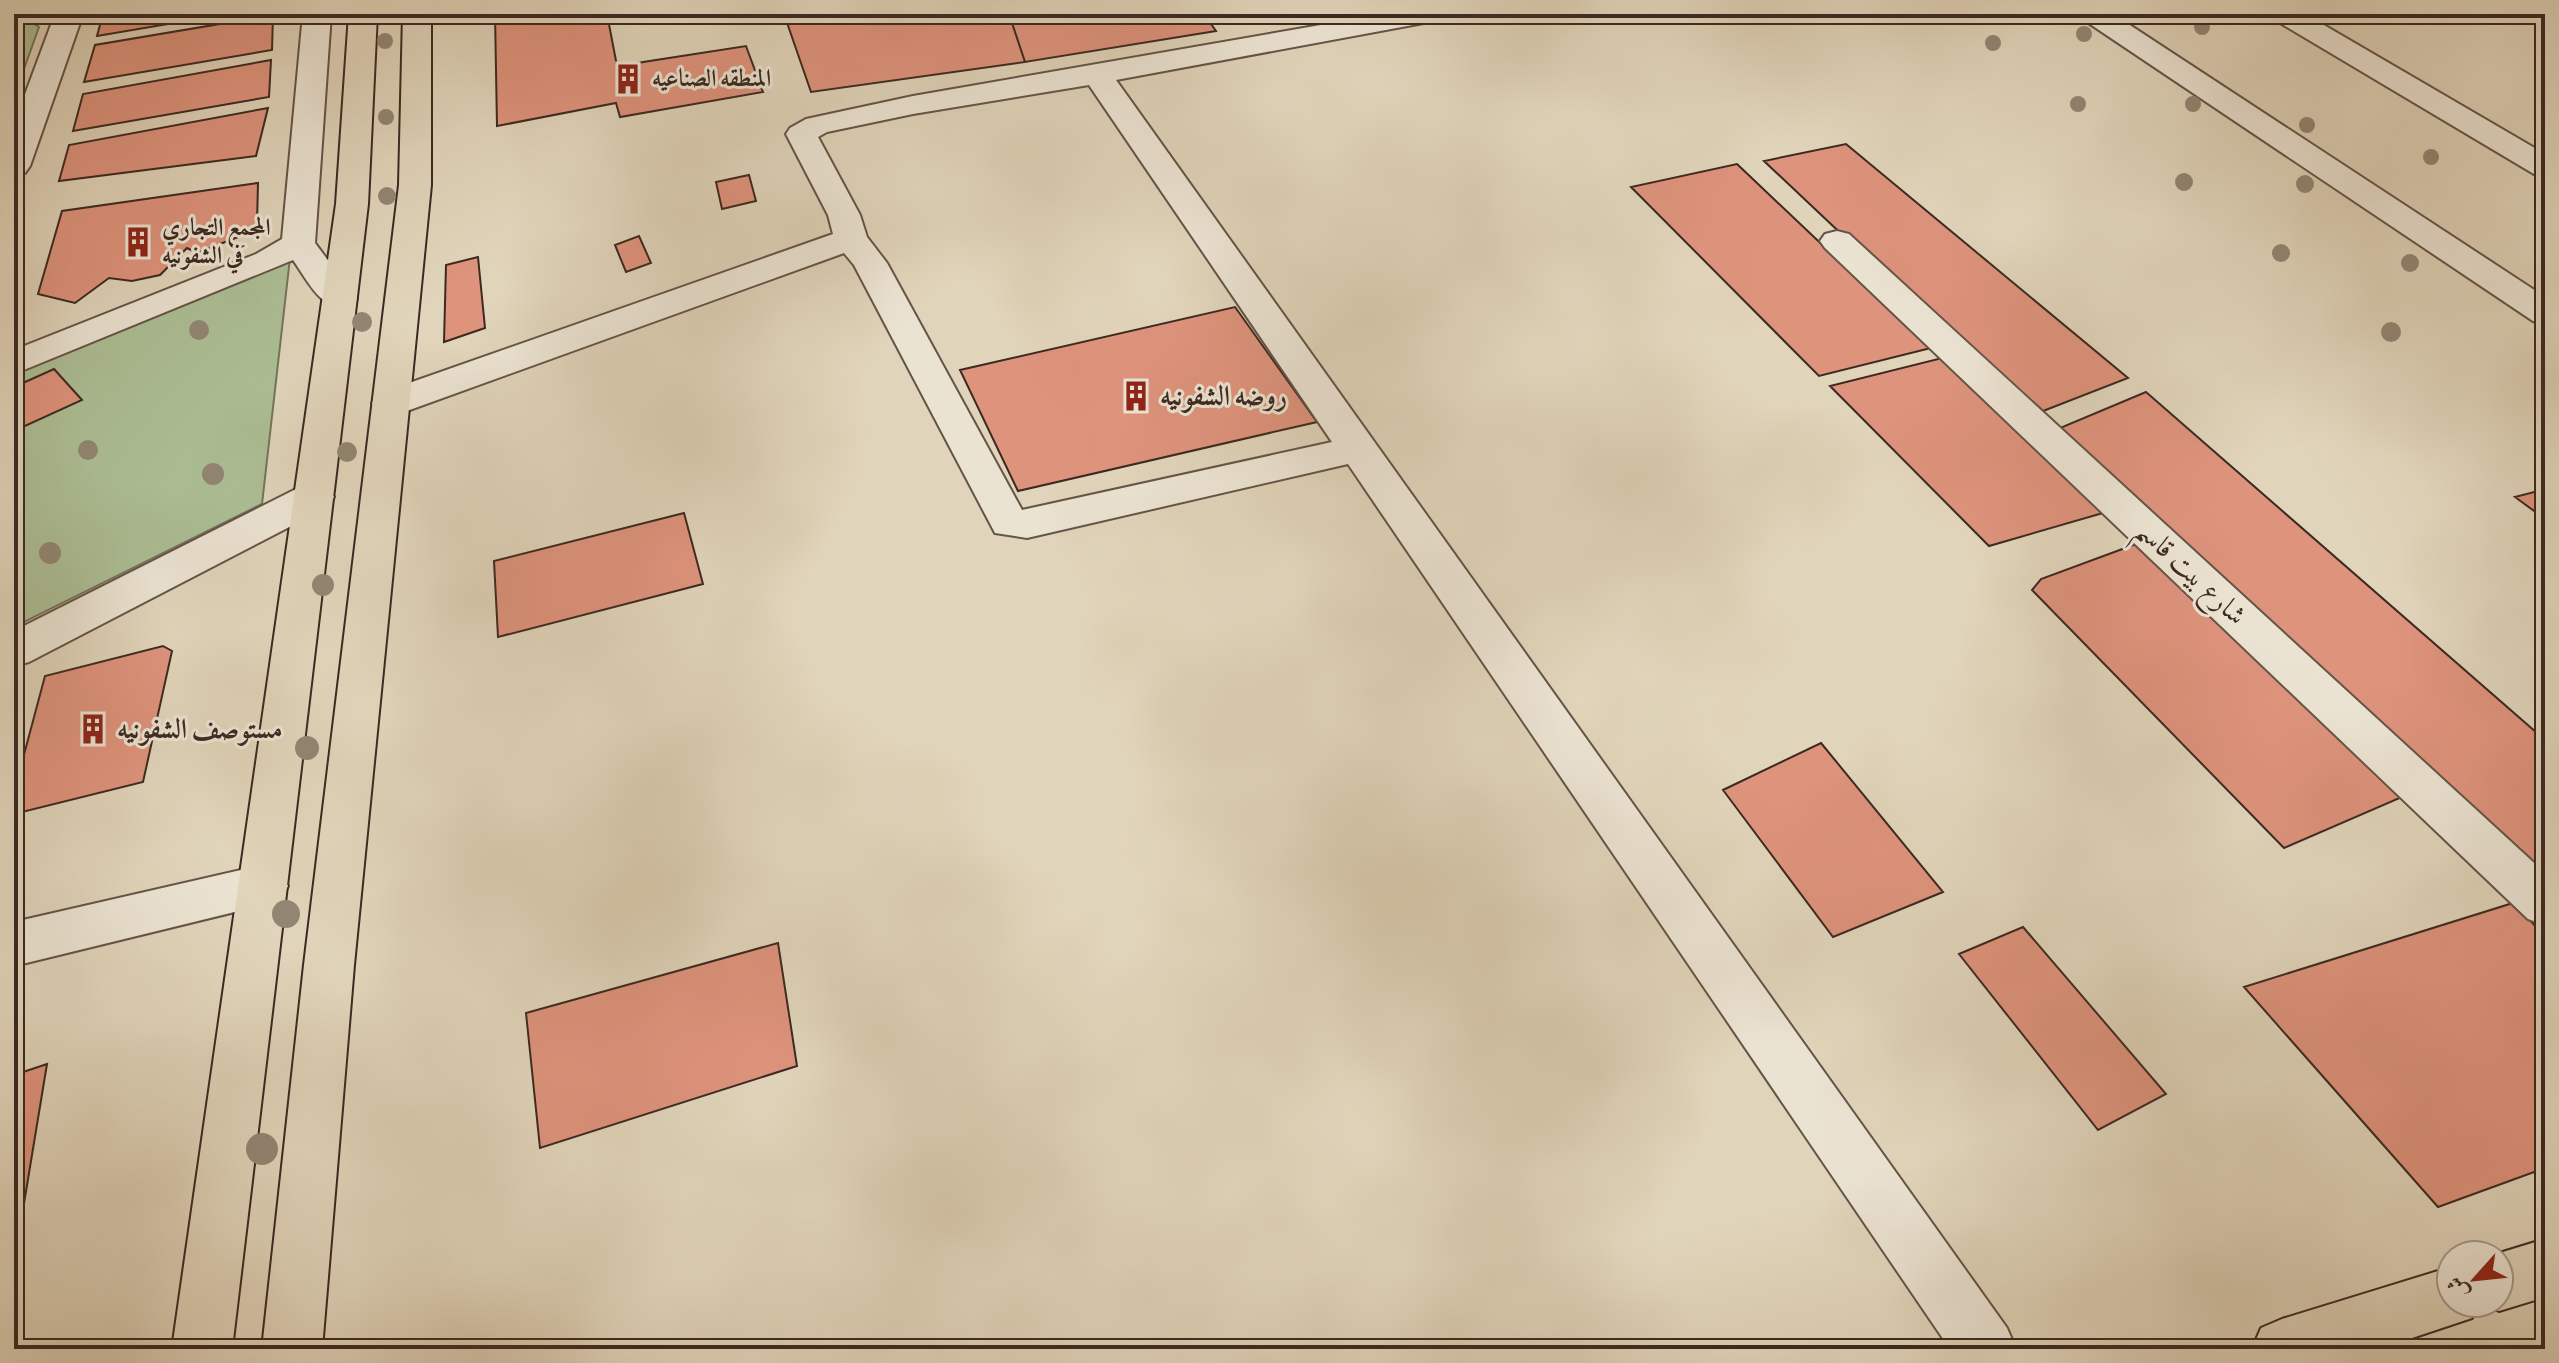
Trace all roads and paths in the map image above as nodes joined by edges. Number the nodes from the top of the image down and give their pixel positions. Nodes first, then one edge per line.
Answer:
1 (69, 14) edge
2 (317, 14) edge
3 (363, 14) edge
4 (417, 14) edge
5 (2094, 14) edge
6 (2285, 14) edge
7 (1422, 15) edge
8 (1097, 75) junction
9 (14, 166) edge
10 (2545, 167) edge
11 (851, 239) junction
12 (1837, 241) dead end
13 (298, 244) junction
14 (340, 299) junction
15 (2545, 313) edge
16 (14, 363) edge
17 (391, 403) junction
18 (1359, 449) junction
19 (314, 497) junction
20 (14, 650) edge
21 (263, 886) junction
22 (2545, 904) edge
23 (14, 944) edge
24 (2545, 1268) edge
25 (2515, 1277) edge
26 (2435, 1302) edge
27 (202, 1349) edge
28 (292, 1349) edge
29 (1986, 1349) edge
30 (2282, 1349) edge

1 - 9 street
2 - 13 street
3 - 14 main road
4 - 17 main road
5 - 15 street
6 - 10 street
7 - 8 street
8 - 11 street
8 - 18 street
11 - 17 street
11 - 18 street
12 - 22 street, شارع بيت قاسم
13 - 14 street
13 - 16 street
14 - 19 main road
17 - 28 main road
18 - 29 street
19 - 20 street
19 - 21 main road
21 - 23 street
21 - 27 main road
24 - 25 main road
26 - 30 main road

